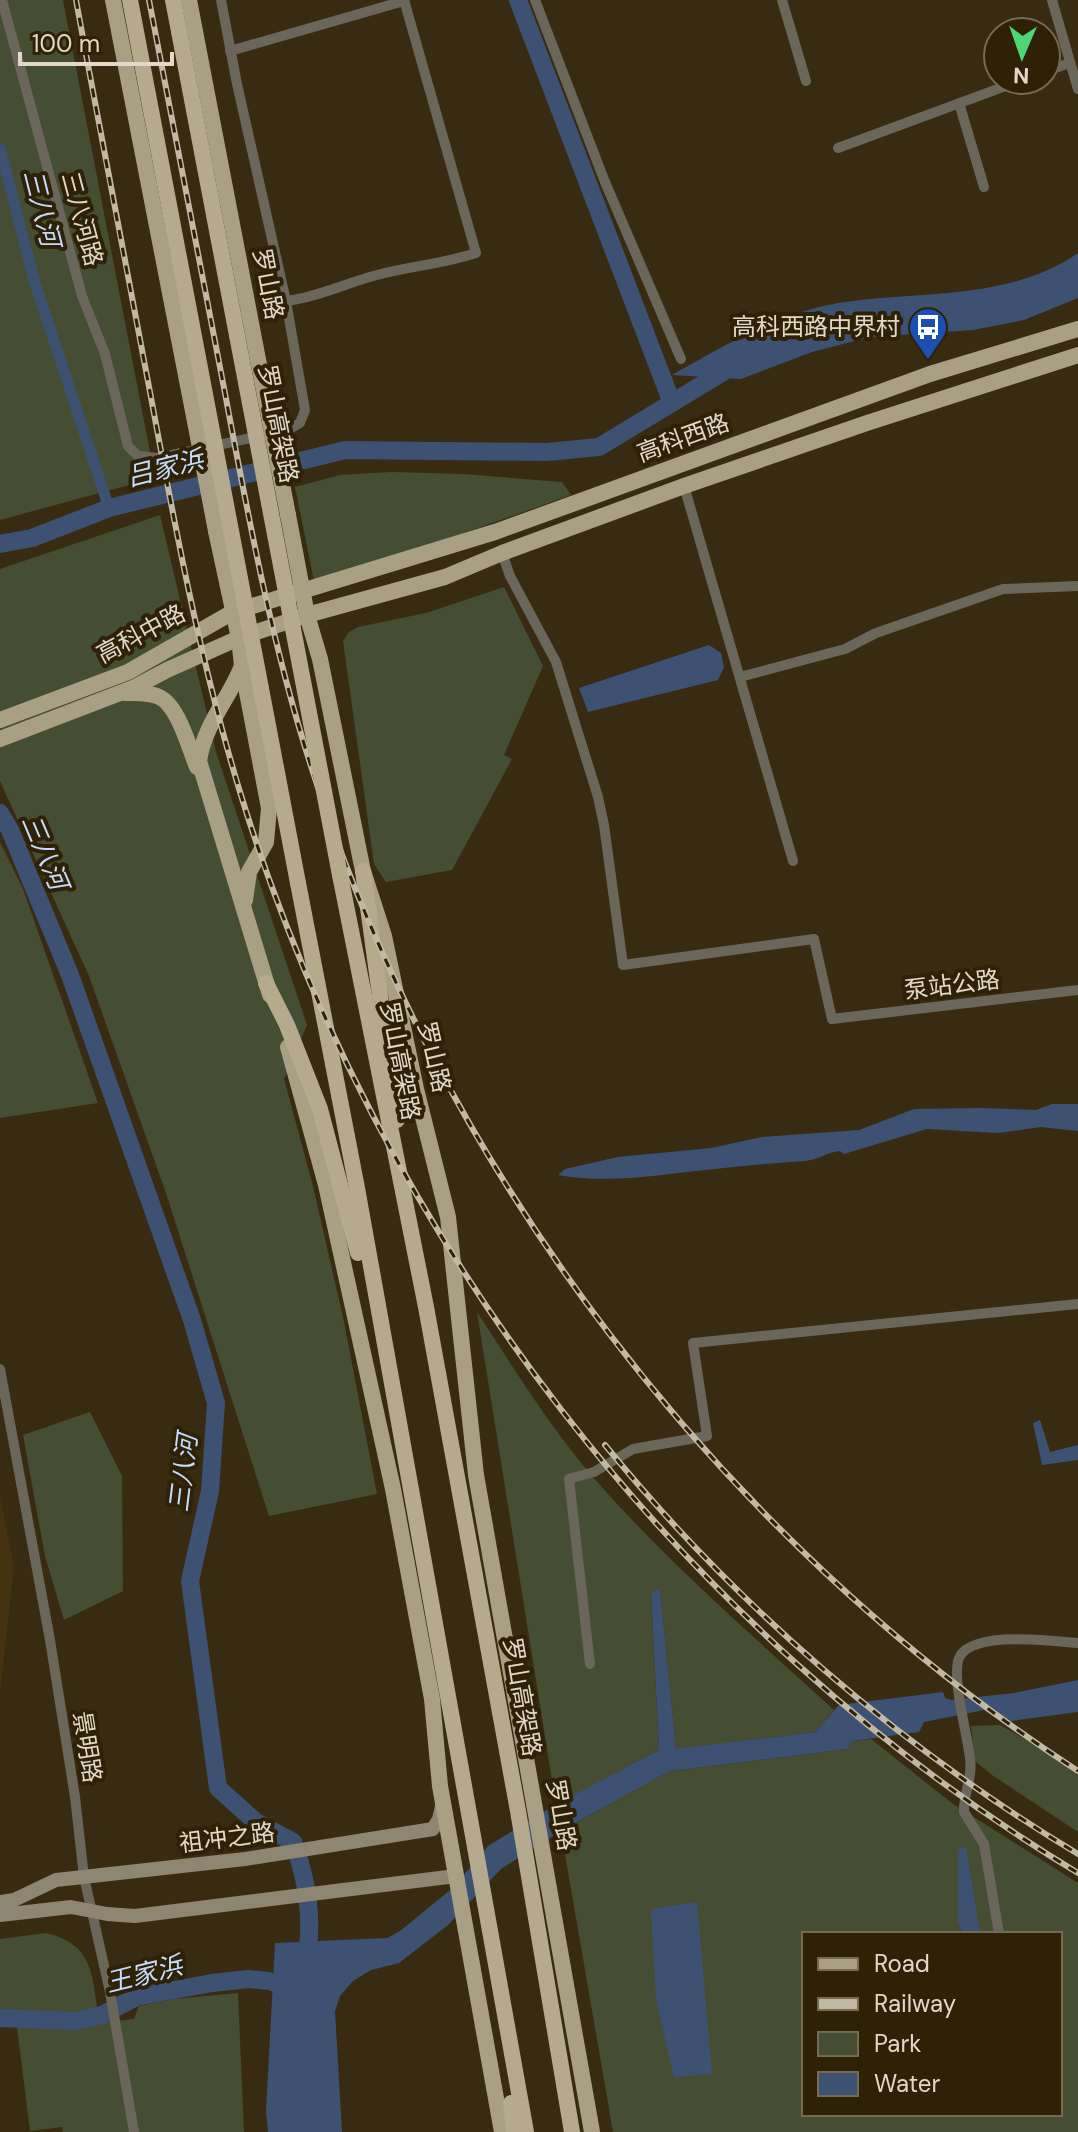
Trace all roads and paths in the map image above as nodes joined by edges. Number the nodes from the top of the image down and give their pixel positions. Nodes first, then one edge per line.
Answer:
1 (2, 0) edge
2 (113, 0) edge
3 (130, 0) edge
4 (173, 0) edge
5 (189, 0) edge
6 (221, 0) edge
7 (404, 0) edge
8 (535, 0) edge
9 (782, 0) edge
10 (1052, 0) edge
11 (230, 51) junction
12 (1070, 63) junction
13 (1062, 66) edge
14 (806, 81) dead end
15 (1078, 89) edge
16 (982, 95) edge
17 (959, 103) junction
18 (838, 148) dead end
19 (984, 187) dead end
20 (286, 301) junction
21 (1078, 329) edge
22 (681, 359) dead end
23 (1077, 359) edge
24 (684, 486) junction
25 (502, 553) junction
26 (1078, 586) edge
27 (303, 590) junction
28 (233, 612) junction
29 (307, 615) junction
30 (239, 638) junction
31 (242, 666) junction
32 (740, 677) junction
33 (120, 693) junction
34 (0, 720) edge
35 (0, 739) edge
36 (205, 787) junction
37 (793, 861) dead end
38 (363, 871) junction
39 (245, 910) junction
40 (266, 983) junction
41 (1078, 990) edge
42 (1078, 1304) edge
43 (426, 1307) junction
44 (378, 1314) junction
45 (0, 1369) edge
46 (2, 1392) edge
47 (1078, 1643) edge
48 (590, 1664) dead end
49 (443, 1802) junction
50 (456, 1876) junction
51 (84, 1877) junction
52 (0, 1902) edge
53 (90, 1909) junction
54 (0, 1915) edge
55 (999, 1932) edge
56 (499, 1986) junction
57 (134, 2132) edge
58 (502, 2132) edge
59 (514, 2132) edge
60 (526, 2132) edge
61 (572, 2132) edge
62 (592, 2132) edge

1 - 20 street, 三八河路
2 - 28 main road, bridge
3 - 44 highway, bridge
4 - 43 highway, 罗山高架路, bridge
5 - 27 main road, 罗山路, bridge
6 - 11 street
7 - 11 street
7 - 20 street
8 - 22 street
9 - 14 street
10 - 12 street
11 - 20 street
12 - 13 street
12 - 15 street
16 - 17 street
17 - 18 street
17 - 19 street
21 - 27 main road, 高科西路
23 - 24 main road, 高科西路
24 - 25 main road, 高科西路
24 - 32 street
25 - 29 main road, 高科西路
25 - 41 street, 泵站公路
26 - 32 street
27 - 28 main road, 高科中路
27 - 29 main road, 罗山路
28 - 30 main road
28 - 34 main road, 高科中路
29 - 30 main road, 高科中路
29 - 38 main road, 罗山路
30 - 31 main road
30 - 33 main road, 高科中路
31 - 36 main road
31 - 39 main road
32 - 37 street
33 - 35 main road, 高科中路
33 - 36 main road
36 - 39 main road
38 - 43 highway
38 - 62 main road, 罗山路
39 - 40 main road
40 - 44 highway
40 - 49 main road
42 - 48 street
43 - 61 highway, 罗山高架路
44 - 56 highway
45 - 46 street, 景明路
46 - 51 street, 景明路
47 - 55 street
49 - 50 main road
49 - 51 main road, 祖冲之路
50 - 53 main road
50 - 58 main road
51 - 52 main road, 祖冲之路
51 - 53 street, 景明路
53 - 54 main road
53 - 57 street, 景明路
56 - 59 highway
56 - 60 highway

